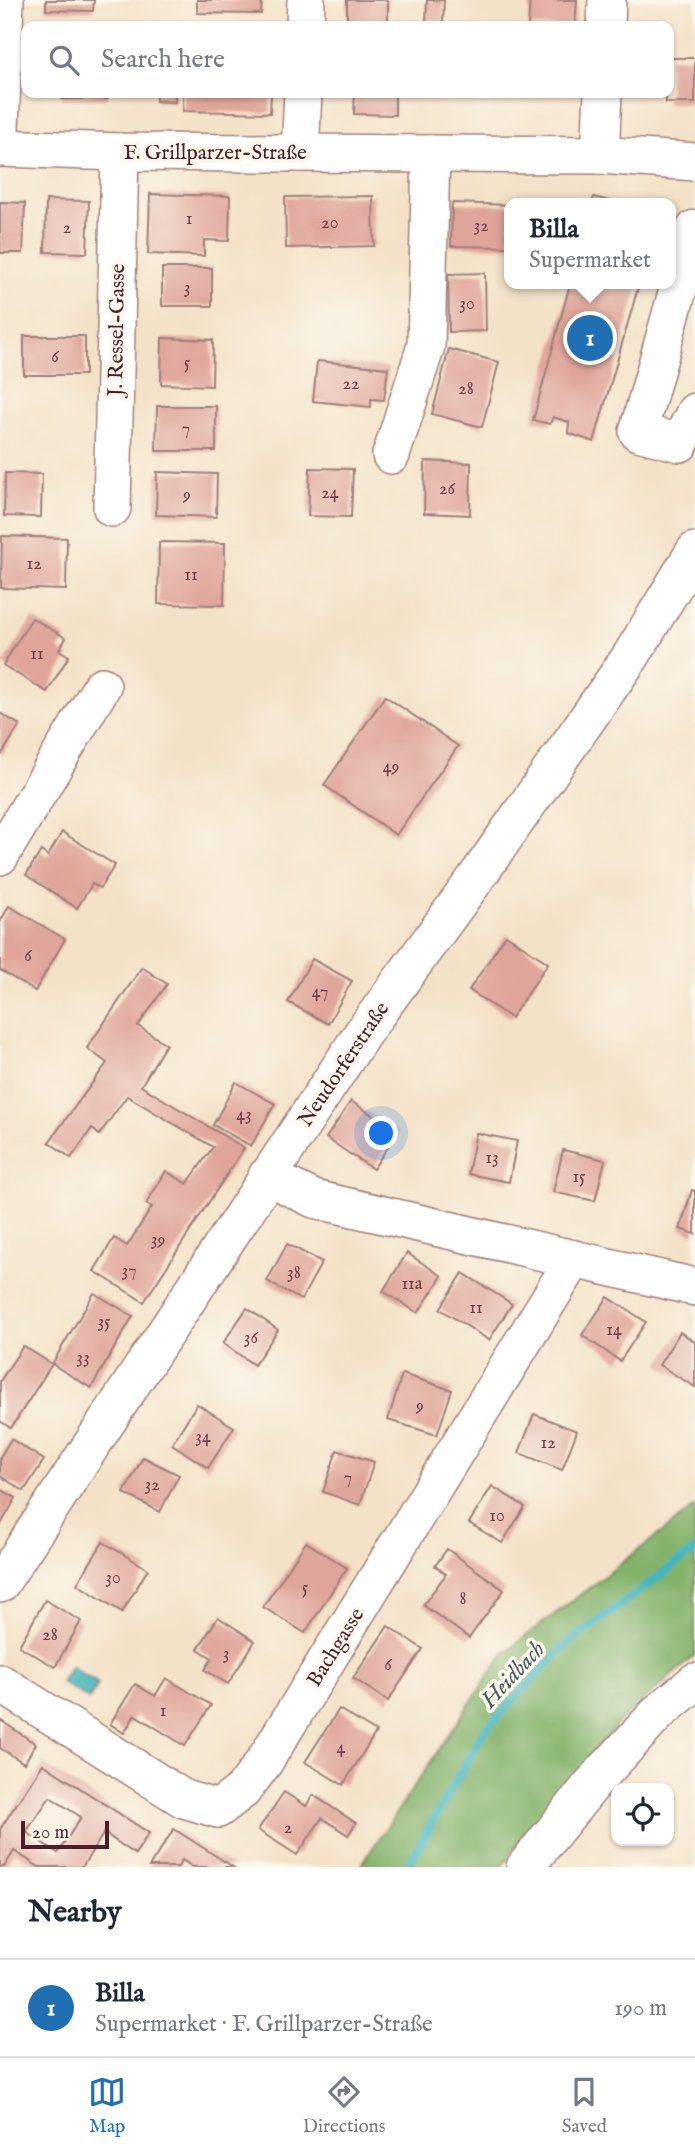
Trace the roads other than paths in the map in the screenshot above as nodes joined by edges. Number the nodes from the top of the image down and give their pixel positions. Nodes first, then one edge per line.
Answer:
1 (5, 0) edge
2 (306, 0) edge
3 (607, 0) edge
4 (305, 21) edge
5 (606, 21) edge
6 (303, 98) edge
7 (603, 98) edge
8 (0, 129) edge
9 (0, 148) edge
10 (120, 152) junction
11 (300, 153) junction
12 (430, 154) junction
13 (600, 155) junction
14 (695, 162) edge
15 (695, 229) edge
16 (695, 412) edge
17 (391, 455) dead end
18 (112, 508) dead end
19 (695, 551) edge
20 (102, 686) dead end
21 (0, 856) edge
22 (267, 1176) junction
23 (575, 1259) junction
24 (695, 1287) edge
25 (0, 1584) edge
26 (695, 1682) edge
27 (0, 1683) edge
28 (525, 1867) edge

1 - 8 street
2 - 4 street
3 - 5 street
6 - 11 street
7 - 13 street
9 - 10 street, F. Grillparzer-Straße
10 - 11 street, F. Grillparzer-Straße
10 - 18 street, J. Ressel-Gasse
11 - 12 street, F. Grillparzer-Straße
12 - 13 street, F. Grillparzer-Straße
12 - 17 street
13 - 14 street, F. Grillparzer-Straße
15 - 16 street
19 - 22 street, Neudorferstraße
20 - 21 street
22 - 23 street
22 - 25 street, Neudorferstraße
23 - 24 street
23 - 27 street, Bachgasse
26 - 28 street

